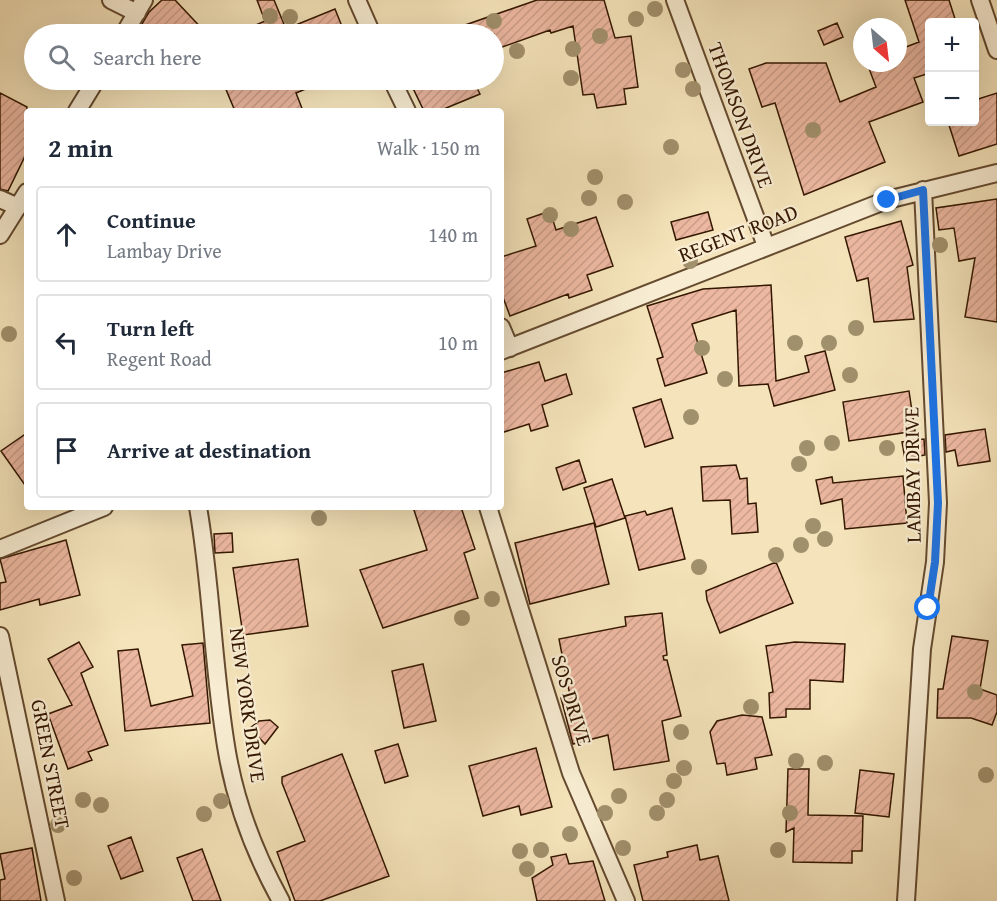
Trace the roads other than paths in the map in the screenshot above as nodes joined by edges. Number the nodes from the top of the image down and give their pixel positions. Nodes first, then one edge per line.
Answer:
1 (111, 0) edge
2 (357, 0) edge
3 (675, 0) edge
4 (980, 0) edge
5 (141, 7) edge
6 (130, 24) edge
7 (368, 24) edge
8 (997, 50) edge
9 (90, 90) edge
10 (397, 90) edge
11 (79, 108) edge
12 (406, 108) edge
13 (997, 173) edge
14 (923, 190) junction
15 (24, 197) edge
16 (0, 199) edge
17 (18, 207) junction
18 (0, 235) edge
19 (766, 246) junction
20 (505, 349) edge
21 (97, 510) edge
22 (198, 510) edge
23 (490, 510) edge
24 (0, 549) edge
25 (0, 636) edge
26 (56, 901) edge
27 (281, 901) edge
28 (626, 901) edge
29 (906, 901) edge

1 - 5 street
2 - 7 street
3 - 19 street, THOMSON DRIVE
4 - 8 street
5 - 6 street
9 - 11 street
10 - 12 street
13 - 14 street, REGENT ROAD
14 - 19 street, REGENT ROAD
14 - 29 street, LAMBAY DRIVE
15 - 17 street
16 - 17 street
17 - 18 street
19 - 20 street, REGENT ROAD
21 - 24 street
22 - 27 street, NEW YORK DRIVE
23 - 28 street, SOS DRIVE
25 - 26 street, GREEN STREET

